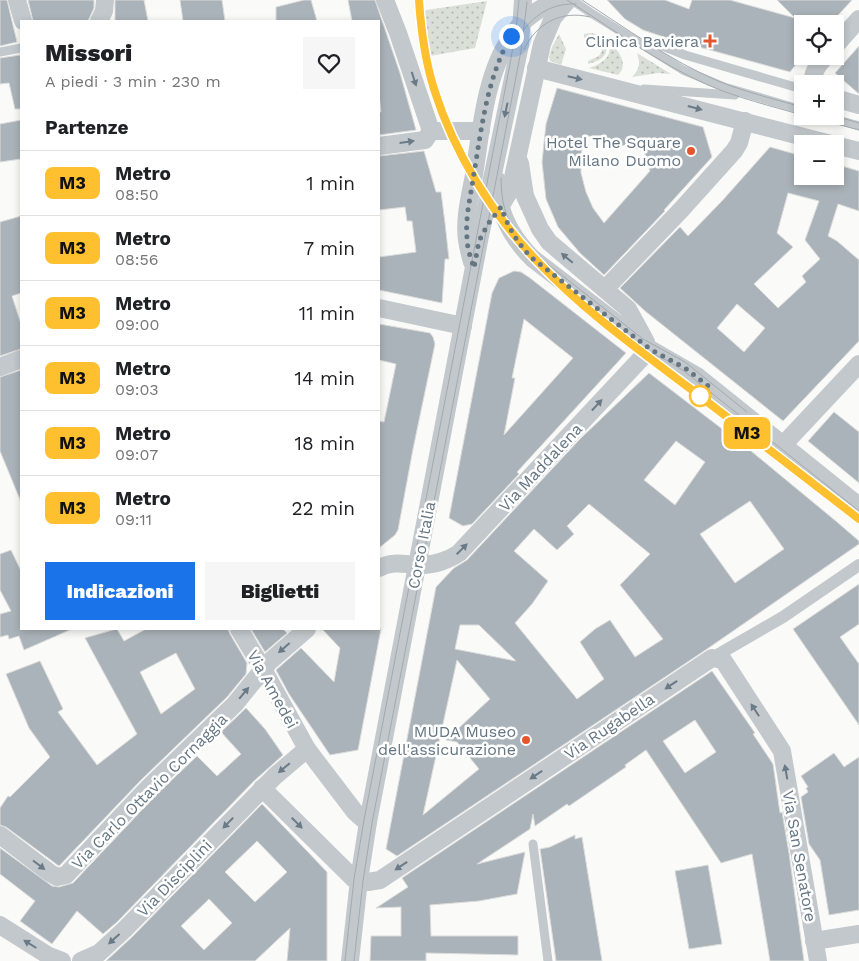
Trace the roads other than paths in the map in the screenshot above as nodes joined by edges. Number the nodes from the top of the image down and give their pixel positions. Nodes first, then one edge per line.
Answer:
1 (16, 0) edge
2 (385, 0) edge
3 (523, 0) edge
4 (562, 0) edge
5 (568, 0) edge
6 (572, 0) edge
7 (859, 19) edge
8 (23, 20) edge
9 (522, 23) junction
10 (844, 36) edge
11 (652, 42) dead end
12 (20, 48) edge
13 (0, 52) edge
14 (536, 68) junction
15 (614, 87) junction
16 (794, 87) edge
17 (748, 95) junction
18 (844, 101) edge
19 (859, 105) edge
20 (794, 108) edge
21 (745, 121) junction
22 (844, 122) edge
23 (859, 126) edge
24 (481, 131) junction
25 (431, 132) junction
26 (797, 135) edge
27 (380, 146) edge
28 (844, 147) edge
29 (859, 151) edge
30 (519, 155) junction
31 (496, 159) junction
32 (501, 207) junction
33 (479, 241) junction
34 (474, 268) junction
35 (605, 289) junction
36 (380, 308) edge
37 (463, 326) junction
38 (650, 349) junction
39 (20, 359) edge
40 (0, 367) edge
41 (853, 371) edge
42 (783, 445) junction
43 (859, 506) edge
44 (418, 564) junction
45 (859, 565) edge
46 (380, 568) edge
47 (240, 630) edge
48 (306, 630) edge
49 (712, 658) junction
50 (263, 669) junction
51 (307, 749) junction
52 (262, 788) junction
53 (368, 822) junction
54 (0, 836) edge
55 (533, 844) dead end
56 (359, 880) junction
57 (0, 925) edge
58 (859, 934) edge
59 (814, 941) junction
60 (62, 961) edge
61 (81, 961) edge
62 (350, 961) edge
63 (548, 961) edge
64 (818, 961) edge

1 - 8 street
2 -> 25 street
3 - 9 street
4 - 9 street
5 - 14 street
6 - 17 lane
7 - 10 street
9 - 24 street
9 -> 31 street
11 - 16 lane
12 - 13 lane
14 -> 15 street
14 - 30 street
15 - 17 lane
15 -> 21 street
17 - 20 lane
18 - 19 street
21 - 26 street
21 - 35 street
22 - 23 lane
24 - 25 street
24 - 34 street
27 -> 25 street
28 - 29 street
30 - 32 street
35 -> 30 street
31 - 32 street
31 - 33 street, Corso Italia
32 - 33 street
32 - 38 street
33 - 34 street, Corso Italia
34 - 37 street, Corso Italia
35 - 38 street
36 - 37 street
37 - 44 street, Corso Italia
38 - 42 street
44 -> 38 street, Via Maddalena
39 - 40 street
41 - 42 street
42 - 43 street
44 - 46 street, Via Maddalena
44 - 53 street, Corso Italia
45 - 49 street, Via Rugabella
47 - 50 street, Via Amedei
48 -> 50 street
49 -> 56 street, Via Rugabella
59 -> 49 street, Via San Senatore
50 - 51 street, Via Amedei
54 -> 50 street, Via Carlo Ottavio Cornaggia
51 -> 52 street, Via Disciplini
51 - 53 street, Via Amedei
52 -> 56 street
52 -> 61 street, Via Disciplini
53 - 56 street, Corso Italia
55 - 63 lane
56 - 62 street
60 -> 57 street
58 - 59 street
59 - 64 street, Via San Senatore

